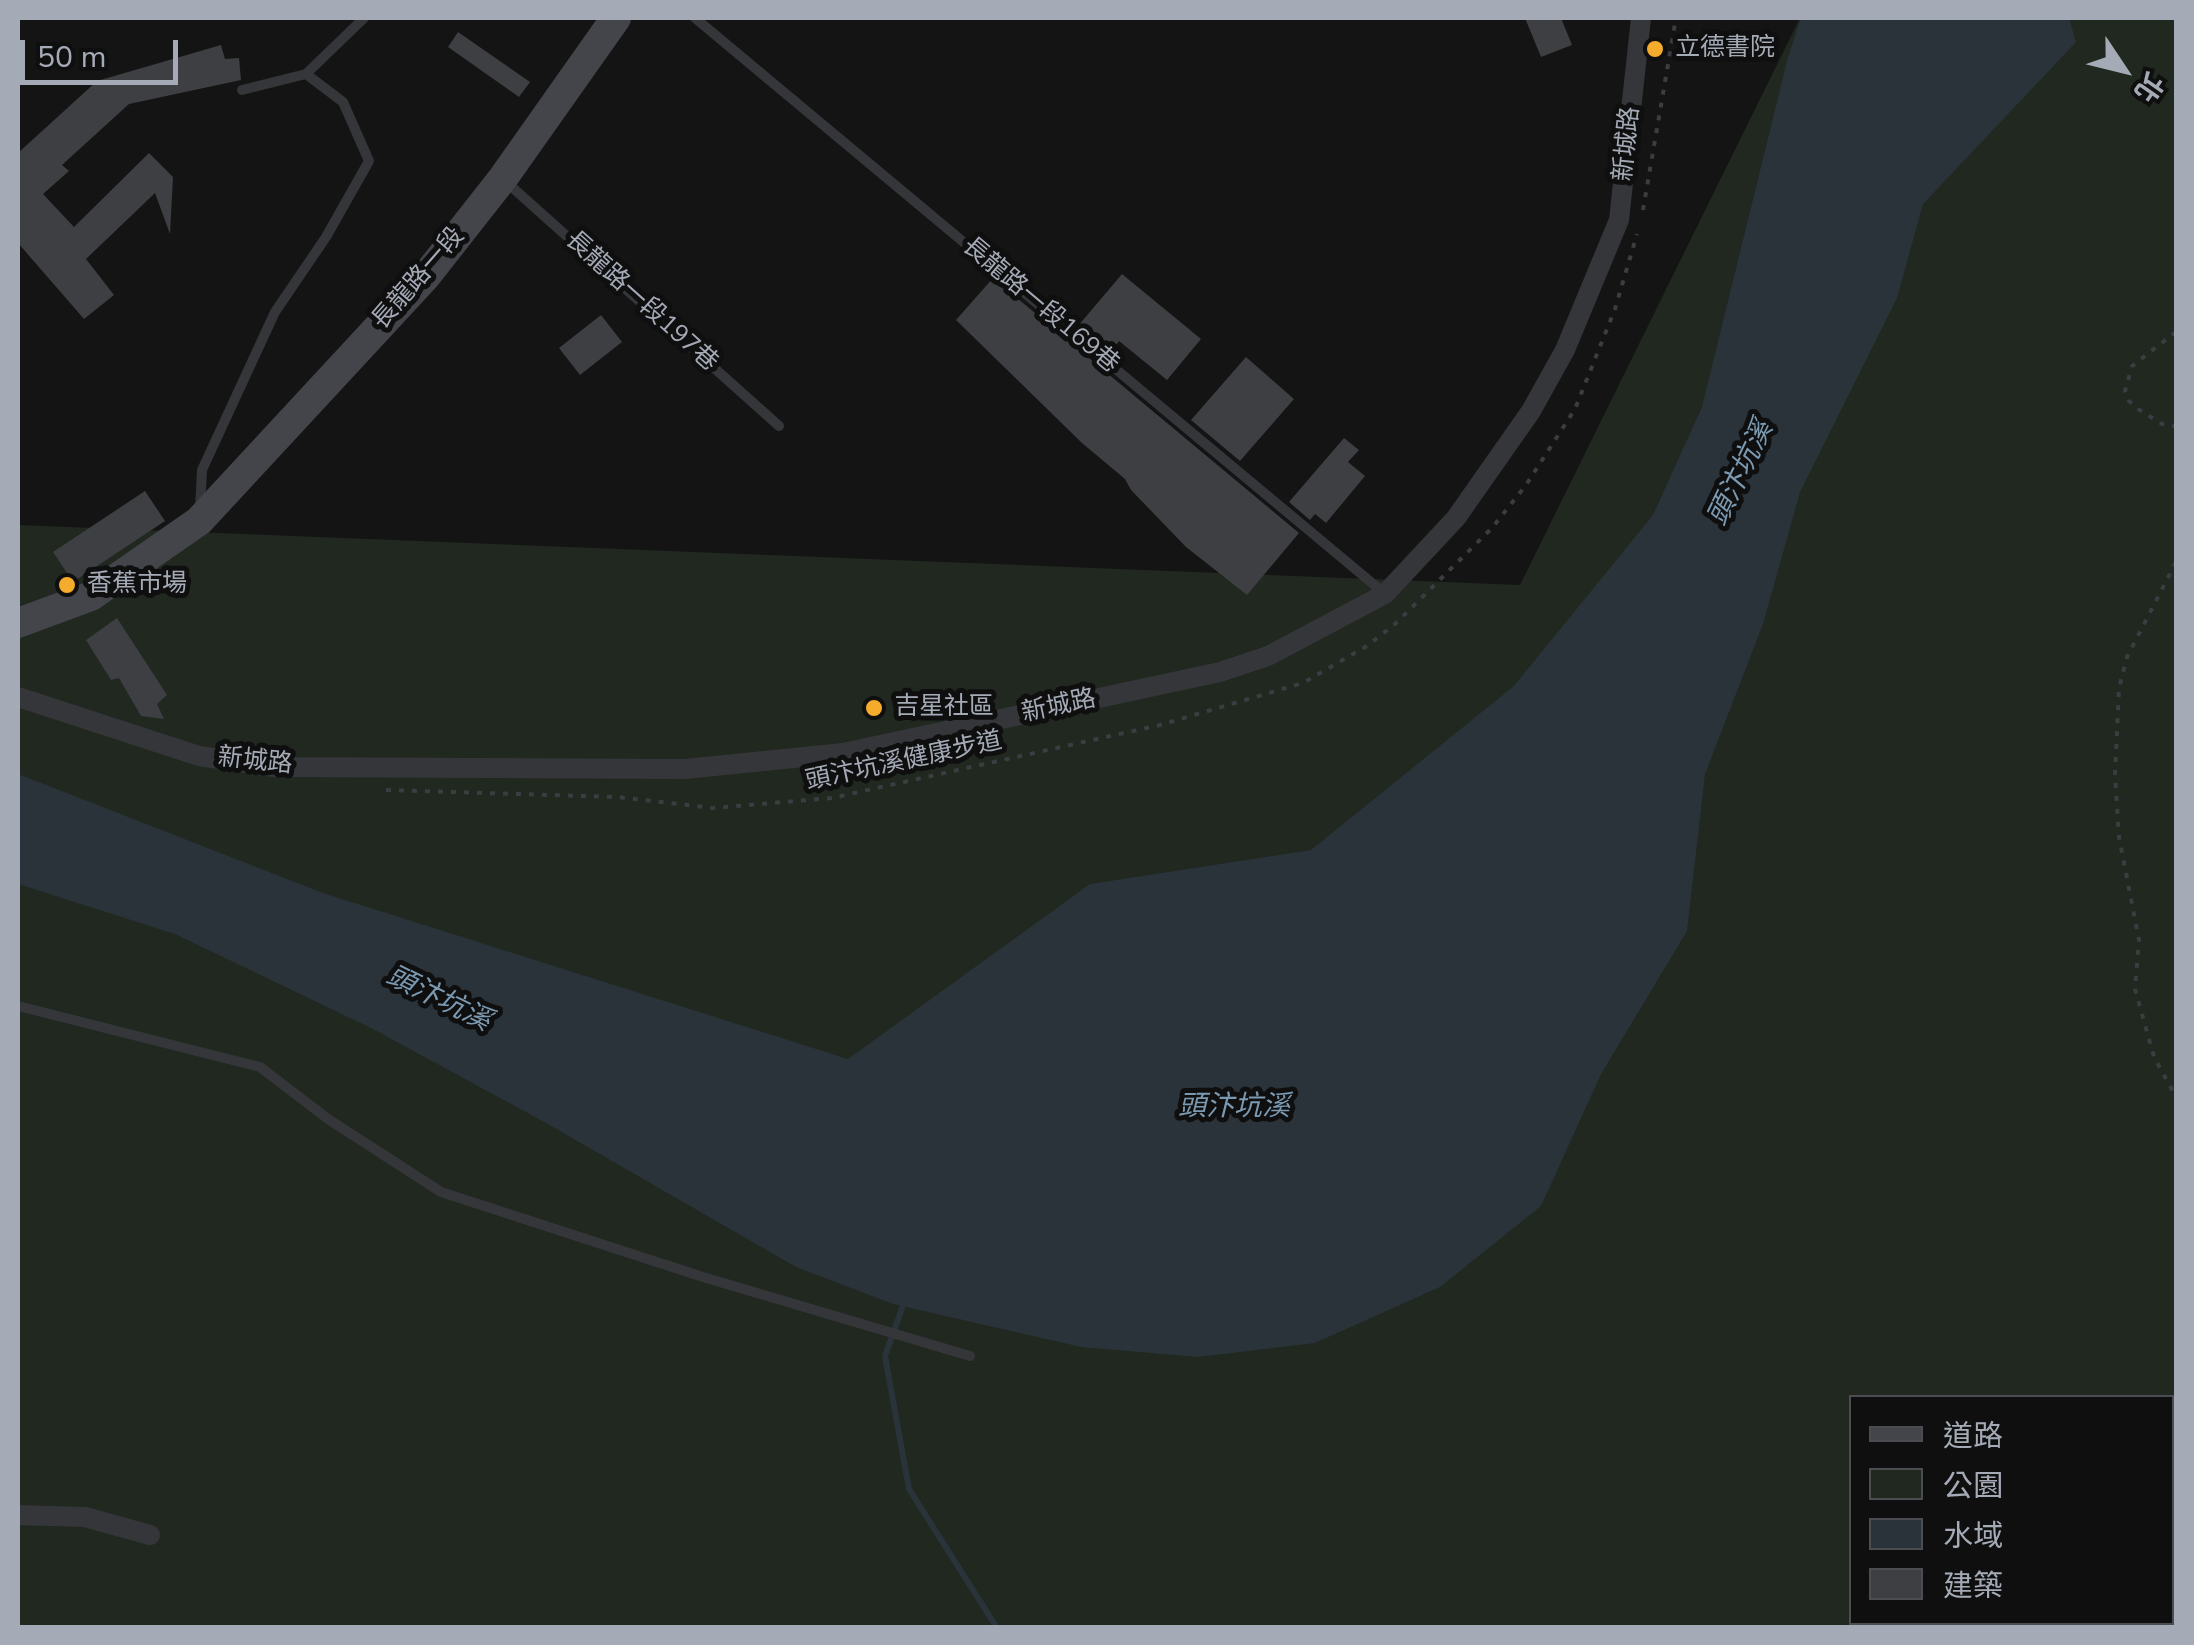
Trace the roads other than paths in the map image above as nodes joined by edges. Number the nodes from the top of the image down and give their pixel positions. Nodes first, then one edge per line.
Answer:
1 (364, 18) edge
2 (616, 18) edge
3 (695, 18) edge
4 (1641, 18) edge
5 (306, 74) junction
6 (242, 90) dead end
7 (503, 178) junction
8 (779, 426) dead end
9 (199, 521) junction
10 (1385, 594) junction
11 (18, 622) edge
12 (18, 697) edge
13 (18, 1006) edge
14 (970, 1356) dead end
15 (18, 1515) edge
16 (150, 1534) dead end

1 - 5 lane
2 - 7 main road, 長龍路一段
3 - 10 lane, 長龍路一段169巷
4 - 10 street, 新城路
5 - 6 lane
5 - 9 lane
7 - 8 lane, 長龍路一段197巷
7 - 9 main road, 長龍路一段
9 - 11 main road, 長龍路一段
10 - 12 street, 新城路
13 - 14 lane
15 - 16 street

